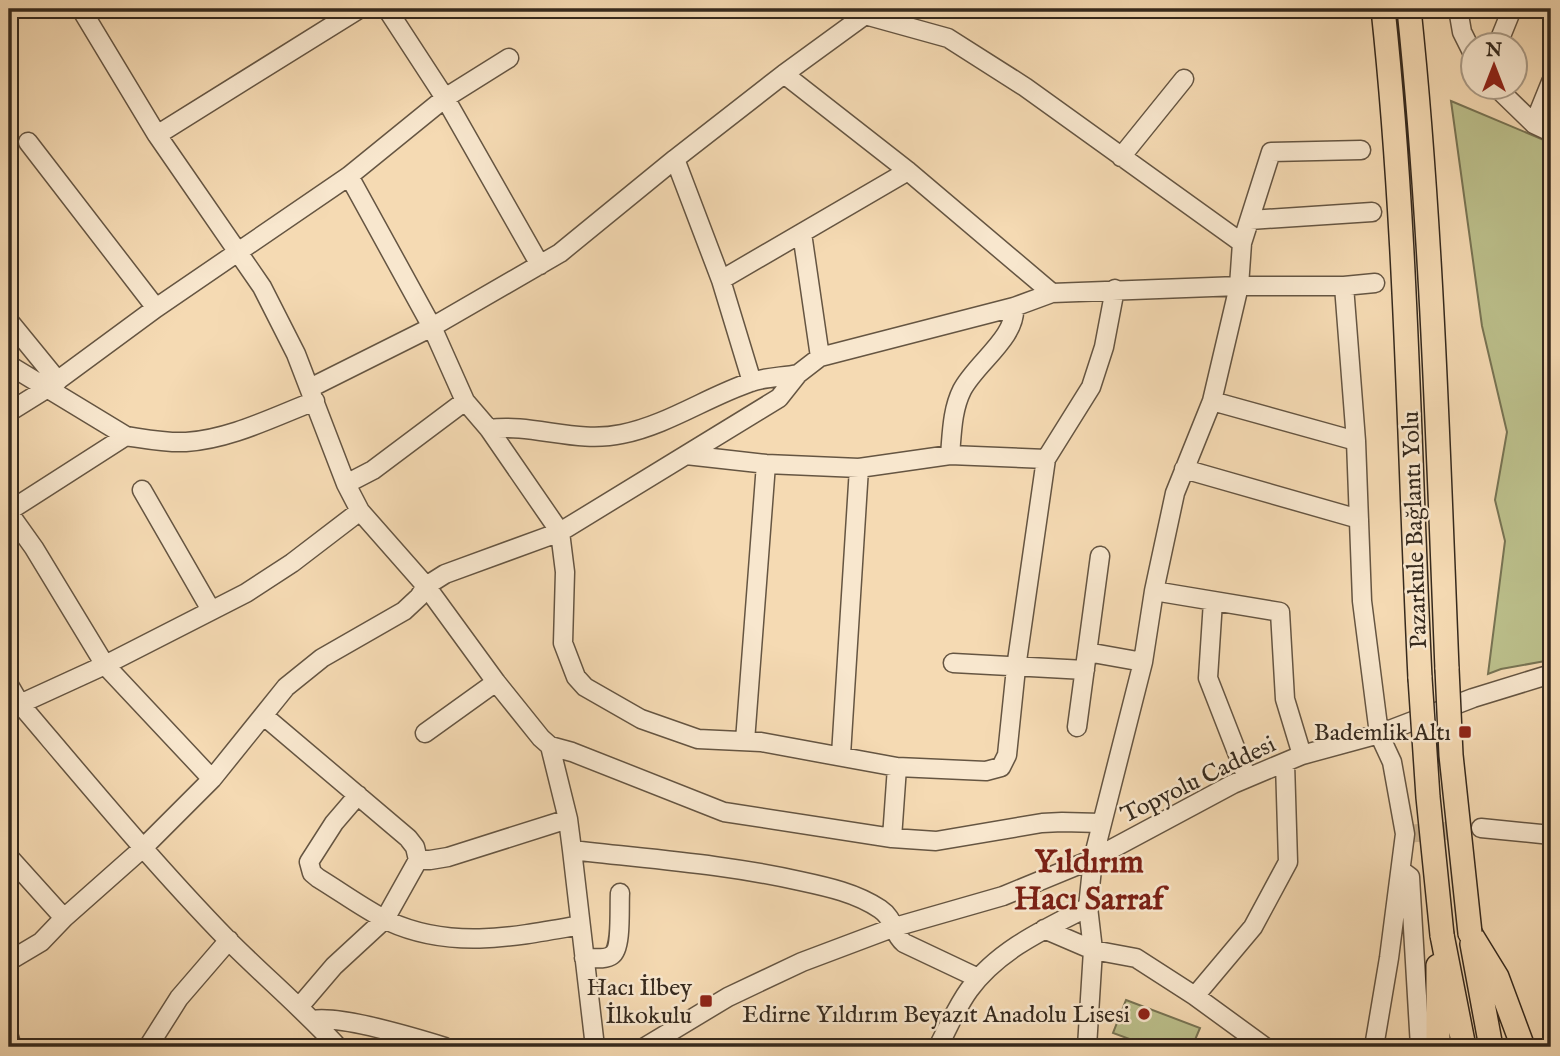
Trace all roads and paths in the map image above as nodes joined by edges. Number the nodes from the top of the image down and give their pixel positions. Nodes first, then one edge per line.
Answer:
1 (80, 9) edge
2 (359, 9) edge
3 (387, 9) edge
4 (1383, 9) edge
5 (1409, 9) edge
6 (1458, 9) edge
7 (1512, 9) edge
8 (869, 12) edge
9 (1462, 32) edge
10 (1503, 32) edge
11 (509, 58) dead end
12 (784, 74) junction
13 (1184, 79) dead end
14 (1551, 82) edge
15 (445, 98) junction
16 (1511, 102) edge
17 (1534, 124) junction
18 (1551, 132) edge
19 (157, 135) junction
20 (28, 142) dead end
21 (1361, 149) dead end
22 (1121, 157) junction
23 (674, 159) junction
24 (908, 171) junction
25 (349, 176) junction
26 (1371, 212) dead end
27 (1250, 220) junction
28 (802, 233) junction
29 (1242, 243) junction
30 (239, 250) junction
31 (540, 265) junction
32 (721, 280) junction
33 (1375, 283) dead end
34 (1239, 286) junction
35 (1344, 286) junction
36 (1115, 289) junction
37 (1052, 293) junction
38 (1014, 307) junction
39 (156, 308) junction
40 (9, 321) edge
41 (432, 327) junction
42 (820, 357) junction
43 (9, 365) edge
44 (798, 374) junction
45 (752, 382) junction
46 (52, 385) junction
47 (312, 395) junction
48 (465, 401) junction
49 (1212, 401) junction
50 (9, 412) edge
51 (489, 429) junction
52 (126, 436) junction
53 (1356, 442) junction
54 (686, 455) junction
55 (950, 455) junction
56 (1046, 459) junction
57 (766, 464) junction
58 (859, 468) junction
59 (1184, 469) junction
60 (346, 484) junction
61 (142, 491) dead end
62 (360, 511) junction
63 (9, 512) edge
64 (1359, 519) junction
65 (560, 531) junction
66 (1100, 556) dead end
67 (426, 586) junction
68 (1154, 592) junction
69 (1213, 601) junction
70 (211, 610) junction
71 (1087, 652) junction
72 (1143, 662) junction
73 (953, 663) dead end
74 (105, 665) junction
75 (1016, 667) junction
76 (1084, 670) junction
77 (1551, 674) edge
78 (496, 682) junction
79 (9, 685) edge
80 (14, 707) edge
81 (264, 716) junction
82 (1077, 727) dead end
83 (425, 733) dead end
84 (1379, 734) junction
85 (745, 741) junction
86 (550, 746) junction
87 (841, 755) junction
88 (1302, 755) junction
89 (1285, 762) junction
90 (897, 767) junction
91 (1247, 778) junction
92 (212, 779) junction
93 (358, 795) junction
94 (568, 819) junction
95 (1101, 824) junction
96 (1480, 828) tunnel mouth
97 (1551, 835) edge
98 (892, 838) junction
99 (144, 848) junction
100 (572, 850) junction
101 (9, 857) edge
102 (1093, 859) junction
103 (418, 860) junction
104 (1402, 871) junction
105 (620, 893) dead end
106 (1088, 907) junction
107 (64, 918) junction
108 (385, 919) junction
109 (580, 925) junction
110 (895, 927) junction
111 (1044, 929) junction
112 (1470, 933) junction
113 (1442, 935) junction
114 (229, 940) junction
115 (1093, 950) junction
116 (584, 958) junction
117 (9, 961) edge
118 (978, 978) junction
119 (1195, 996) junction
120 (299, 1007) junction
121 (313, 1020) junction
122 (9, 1037) edge
123 (334, 1046) edge
124 (12, 1047) edge
125 (148, 1047) edge
126 (446, 1047) edge
127 (595, 1047) edge
128 (645, 1047) edge
129 (938, 1047) edge
130 (1087, 1047) edge
131 (1265, 1047) edge
132 (1374, 1047) edge
133 (1420, 1047) edge
134 (1437, 1047) edge
135 (1464, 1047) edge
136 (1491, 1047) edge
137 (1523, 1047) edge

1 - 19 street
2 - 19 street
3 - 15 street
4 - 113 main road, Pazarkule Bağlantı Yolu, bridge
5 - 112 main road, Pazarkule Bağlantı Yolu, bridge
6 - 9 street
7 - 10 street
8 - 12 street
8 - 22 street
11 - 15 street
12 - 23 street
12 - 24 street
13 - 22 street
14 - 17 street
15 - 25 street
15 - 31 street
16 - 17 street
17 - 18 street
19 - 30 street
20 - 39 street
21 - 27 street
22 - 29 street
23 - 31 street
23 - 32 street
24 - 28 street
24 - 37 street
25 - 30 street
25 - 41 street
26 - 27 street
27 - 29 street
28 - 32 street
28 - 42 street
29 - 34 street
30 - 39 street
30 - 47 street
31 - 41 street
32 - 45 street
33 - 35 street
34 - 35 street
34 - 36 street
34 - 49 street
35 - 53 street
36 - 37 street
36 - 56 street
37 - 38 street
38 - 42 street
38 - 55 street
39 - 46 street
40 - 46 street
41 - 47 street
41 - 48 street
42 - 44 street
43 - 46 street
44 - 45 street
44 - 54 street
45 - 51 street
46 - 50 street
46 - 52 street
47 - 52 street
47 - 60 street
48 - 51 street
48 - 60 street
49 - 53 street
49 - 59 street
51 - 65 street
52 - 63 street
53 - 64 street
54 - 57 street
54 - 65 street
55 - 56 street
55 - 58 street
56 - 75 street
57 - 58 street
57 - 85 street
58 - 87 street
59 - 64 street
59 - 68 street
60 - 62 street
61 - 70 street
62 - 67 street
62 - 70 street
63 - 74 street
64 - 84 street
65 - 67 street
65 - 85 street
66 - 71 street
67 - 78 street
67 - 81 street
68 - 69 street
68 - 72 street
69 - 88 street
69 - 91 street
70 - 74 street
71 - 72 street
71 - 76 street
72 - 95 street
73 - 75 street
74 - 80 street
74 - 92 street
75 - 76 street
75 - 90 street
76 - 82 street
77 - 84 street, Topyolu Caddesi
78 - 83 street
78 - 86 street
79 - 80 street
80 - 99 street
81 - 92 street
81 - 93 street
84 - 88 street, Topyolu Caddesi
84 - 104 street
85 - 87 street
86 - 94 street
86 - 98 street
87 - 90 street
88 - 89 street, Topyolu Caddesi
89 - 91 street, Topyolu Caddesi
89 - 119 street
90 - 98 street
91 - 102 street, Topyolu Caddesi
92 - 99 street
93 - 103 street
93 - 108 street
94 - 100 street
94 - 103 street
95 - 98 street
95 - 102 street
96 - 97 street
99 - 107 street
99 - 114 street
100 - 109 street
100 - 110 street
101 - 107 street
102 - 106 street
102 - 110 street, Topyolu Caddesi
103 - 108 street
104 - 132 street
104 - 133 street
105 - 116 street
106 - 111 street
106 - 115 street
107 - 117 street
108 - 109 street
108 - 120 street
109 - 116 street
110 - 118 street
110 - 128 street, Topyolu Caddesi
111 - 115 street
111 - 118 street
112 - 136 main road, Pazarkule Bağlantı Yolu
112 - 137 main road
113 - 134 main road
113 - 135 main road, Pazarkule Bağlantı Yolu
114 - 120 street
114 - 125 street
115 - 119 street
115 - 130 street
116 - 127 street
118 - 129 street
119 - 131 street
120 - 121 street
121 - 123 street
121 - 126 street
122 - 124 street

